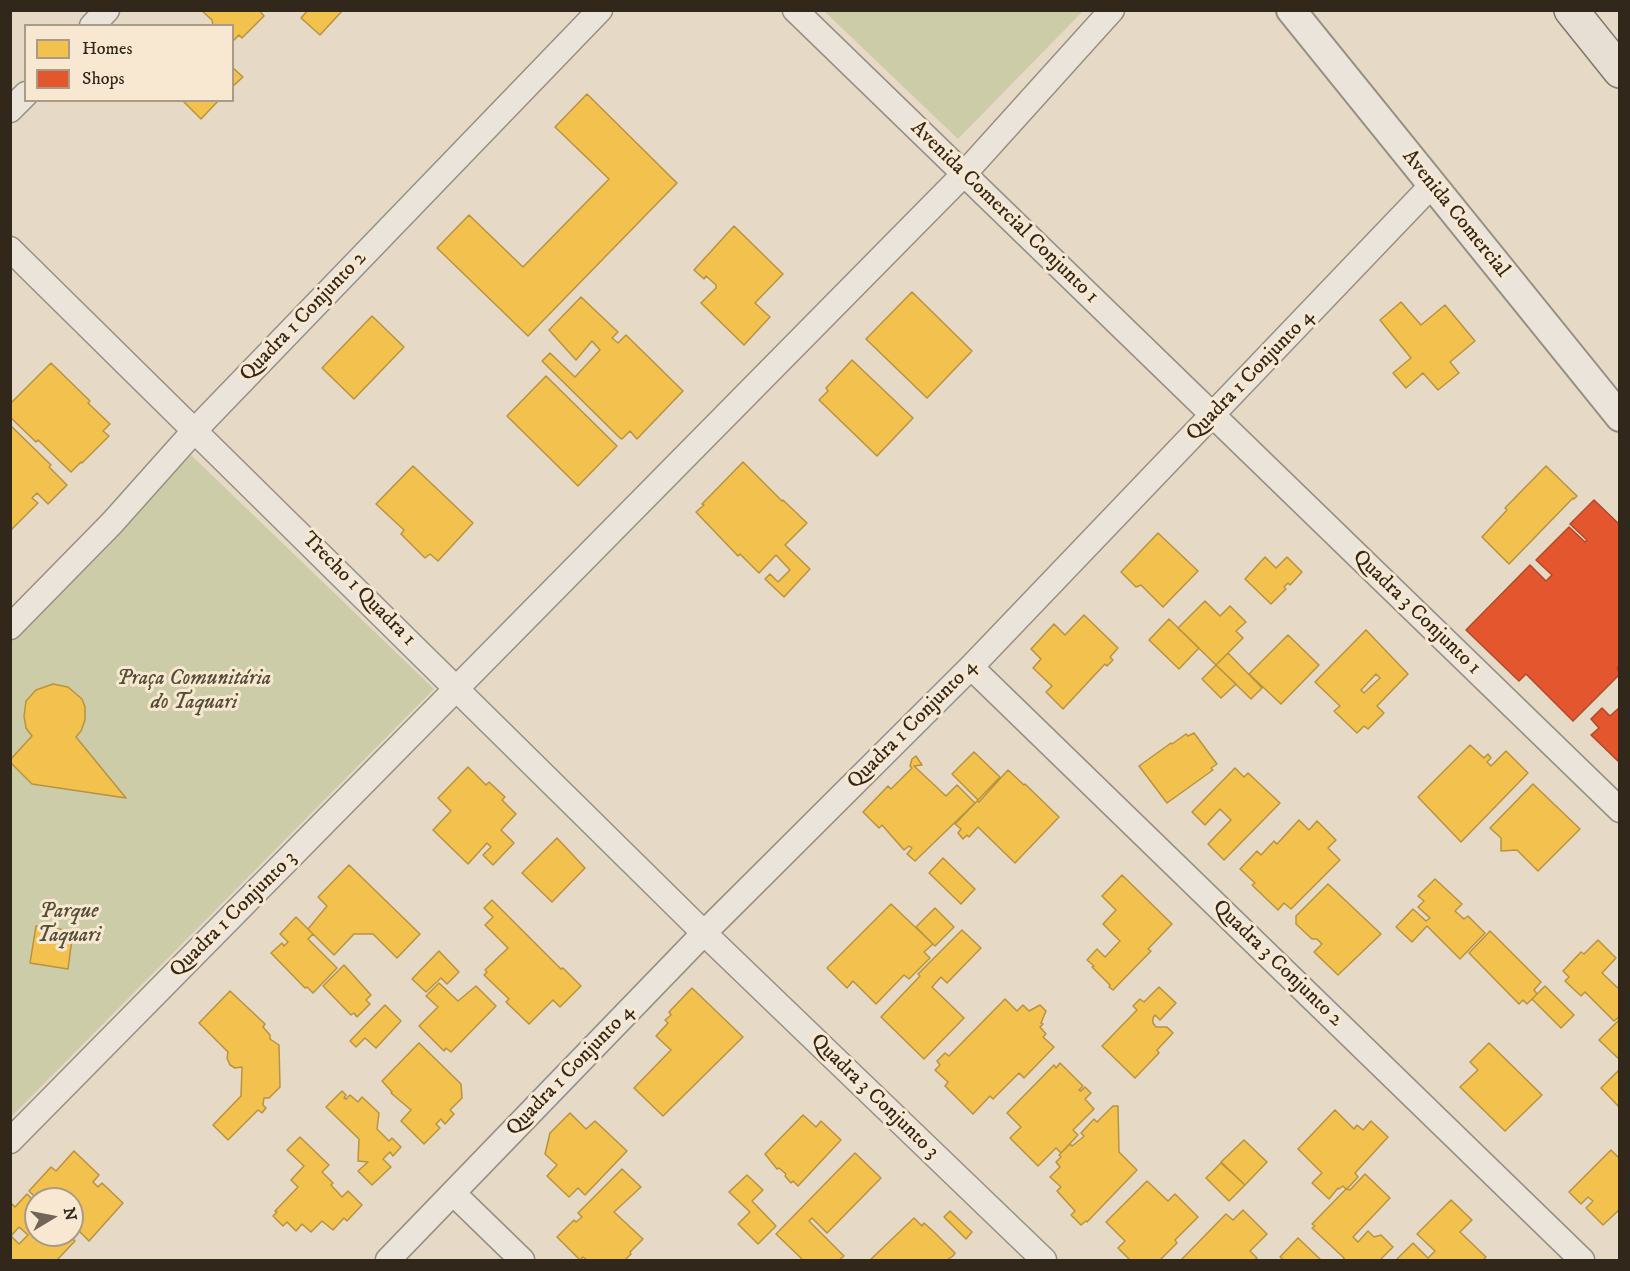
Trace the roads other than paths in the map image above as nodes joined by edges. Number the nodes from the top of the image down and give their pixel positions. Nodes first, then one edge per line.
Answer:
1 (107, 10) edge
2 (600, 10) edge
3 (795, 10) edge
4 (1112, 10) edge
5 (1291, 10) edge
6 (1571, 10) edge
7 (94, 24) edge
8 (1620, 71) edge
9 (24, 96) edge
10 (10, 110) edge
11 (964, 174) junction
12 (1432, 185) junction
13 (10, 249) edge
14 (1213, 416) junction
15 (1620, 417) edge
16 (195, 430) junction
17 (10, 627) edge
18 (971, 667) junction
19 (458, 689) junction
20 (1620, 810) edge
21 (704, 933) junction
22 (10, 1141) edge
23 (454, 1194) junction
24 (388, 1260) edge
25 (522, 1260) edge
26 (1044, 1260) edge
27 (1582, 1260) edge

1 - 7 street
2 - 16 street, Quadra 1 Conjunto 2
3 - 11 street, Avenida Comercial Conjunto 1
4 - 11 street, Quadra 1 Conjunto 3
5 - 12 street, Avenida Comercial
6 - 8 highway
9 - 10 street
11 - 14 street, Avenida Comercial Conjunto 1
11 - 19 street, Quadra 1 Conjunto 3
12 - 14 street, Quadra 1 Conjunto 4
12 - 15 street, Avenida Comercial
13 - 16 street, Trecho 1 Quadra 1
14 - 18 street, Quadra 1 Conjunto 4
14 - 20 street, Quadra 3 Conjunto 1
16 - 17 street, Quadra 1 Conjunto 2
16 - 19 street, Trecho 1 Quadra 1
18 - 21 street, Quadra 1 Conjunto 4
18 - 27 street, Quadra 3 Conjunto 2
19 - 21 street, Trecho 1 Quadra 1
19 - 22 street, Quadra 1 Conjunto 3
21 - 23 street, Quadra 1 Conjunto 4
21 - 26 street, Quadra 3 Conjunto 3
23 - 24 street, Quadra 1 Conjunto 4
23 - 25 street

